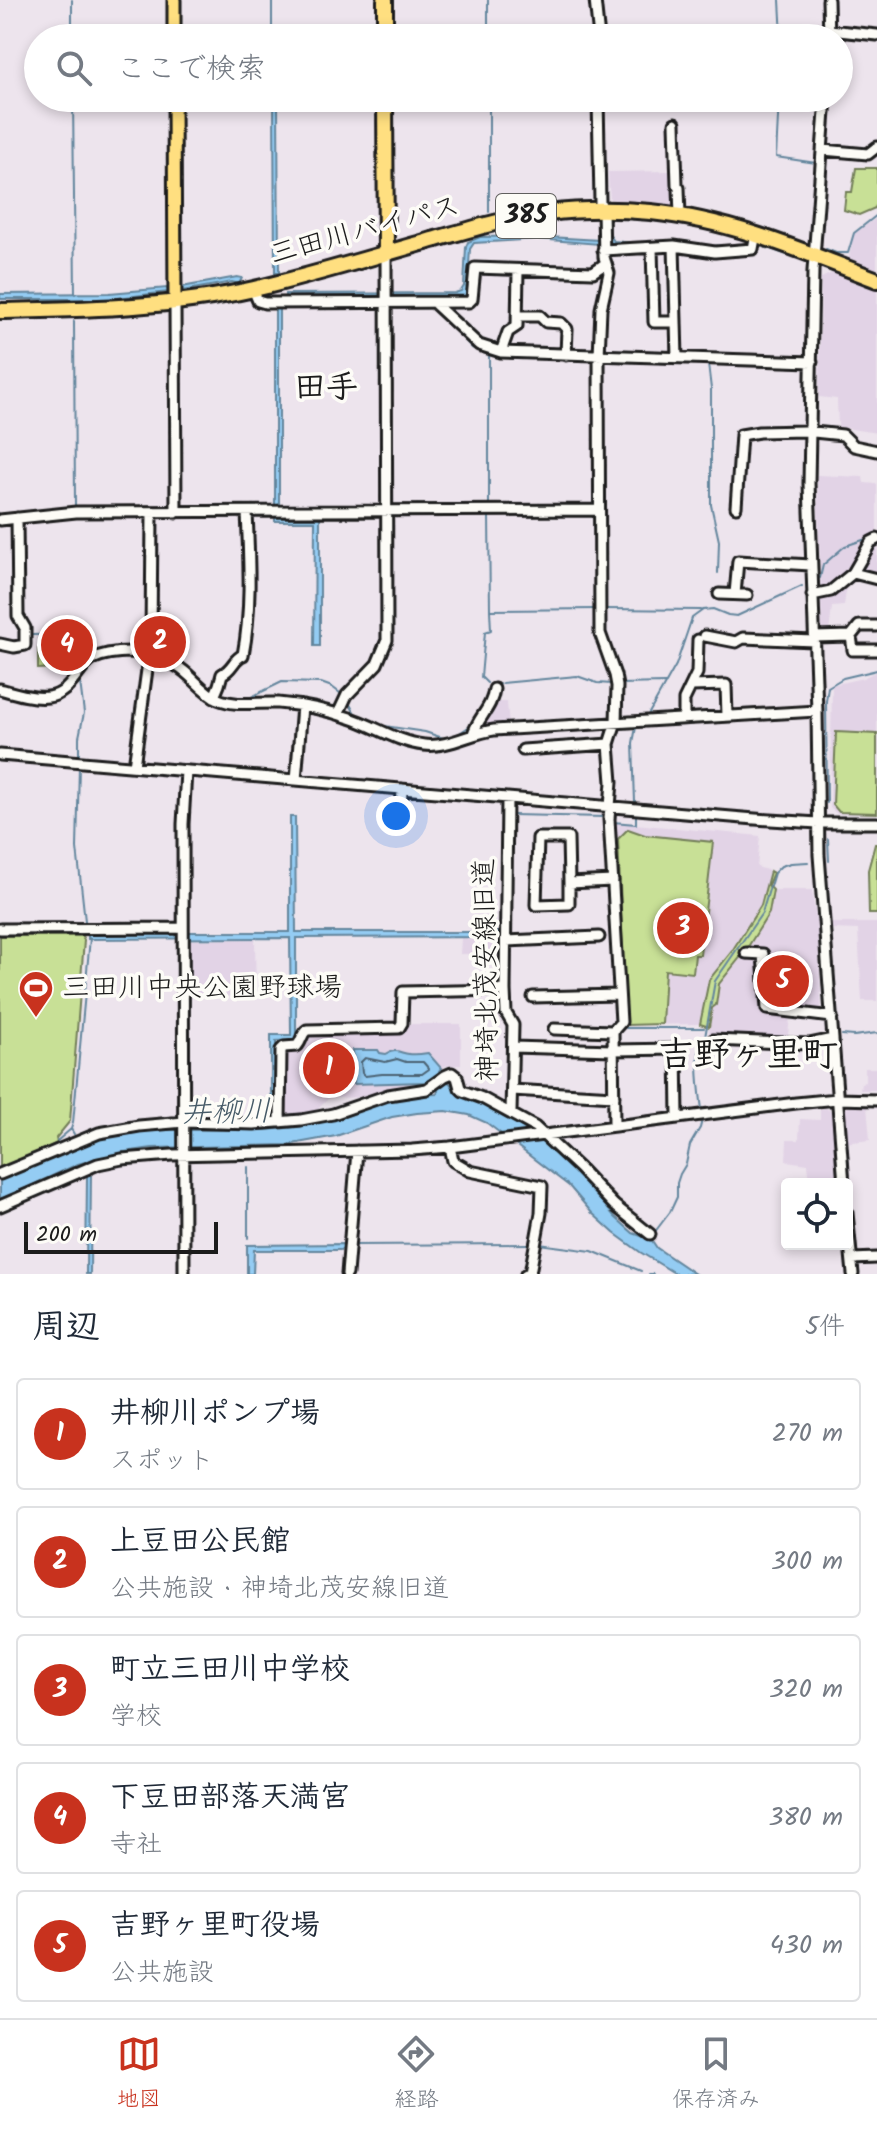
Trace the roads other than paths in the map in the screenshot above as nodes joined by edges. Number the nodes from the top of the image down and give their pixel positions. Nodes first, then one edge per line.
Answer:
1 (174, 0) edge
2 (385, 0) edge
3 (595, 0) edge
4 (828, 0) edge
5 (174, 24) edge
6 (385, 24) edge
7 (598, 24) edge
8 (829, 24) edge
9 (853, 34) edge
10 (877, 35) edge
11 (174, 112) edge
12 (385, 112) edge
13 (598, 112) edge
14 (825, 112) edge
15 (675, 123) dead end
16 (877, 147) edge
17 (823, 150) junction
18 (603, 210) junction
19 (680, 216) junction
20 (756, 233) junction
21 (674, 246) junction
22 (652, 248) junction
23 (603, 250) junction
24 (386, 253) junction
25 (814, 255) junction
26 (606, 263) junction
27 (518, 270) junction
28 (877, 280) edge
29 (253, 289) junction
30 (385, 297) junction
31 (175, 303) junction
32 (435, 304) junction
33 (0, 311) edge
34 (517, 316) junction
35 (676, 322) junction
36 (501, 352) junction
37 (566, 355) junction
38 (599, 356) junction
39 (677, 358) junction
40 (812, 362) junction
41 (810, 431) junction
42 (877, 451) edge
43 (736, 507) dead end
44 (599, 510) junction
45 (247, 512) junction
46 (386, 512) junction
47 (152, 513) junction
48 (176, 513) junction
49 (17, 518) junction
50 (0, 520) edge
51 (877, 539) edge
52 (811, 565) junction
53 (853, 573) junction
54 (877, 579) edge
55 (719, 594) dead end
56 (735, 594) junction
57 (747, 595) dead end
58 (812, 595) junction
59 (877, 626) edge
60 (851, 636) junction
61 (814, 639) junction
62 (0, 644) edge
63 (877, 650) edge
64 (149, 654) junction
65 (691, 686) junction
66 (0, 689) edge
67 (494, 689) dead end
68 (215, 695) junction
69 (302, 706) junction
70 (817, 711) junction
71 (338, 714) junction
72 (727, 716) junction
73 (684, 718) junction
74 (616, 722) junction
75 (473, 734) junction
76 (609, 744) junction
77 (523, 750) dead end
78 (0, 755) edge
79 (134, 766) junction
80 (186, 771) junction
81 (296, 780) junction
82 (402, 789) junction
83 (507, 798) junction
84 (610, 806) junction
85 (401, 822) dead end
86 (818, 823) junction
87 (877, 823) edge
88 (613, 881) junction
89 (569, 883) junction
90 (0, 929) edge
91 (183, 933) junction
92 (599, 937) dead end
93 (506, 941) junction
94 (746, 953) dead end
95 (505, 990) junction
96 (619, 995) junction
97 (533, 997) dead end
98 (832, 1017) junction
99 (554, 1029) dead end
100 (613, 1031) junction
101 (833, 1039) junction
102 (713, 1040) dead end
103 (513, 1047) junction
104 (613, 1050) junction
105 (512, 1090) junction
106 (614, 1096) junction
107 (837, 1099) junction
108 (877, 1100) edge
109 (511, 1113) junction
110 (678, 1118) junction
111 (280, 1122) junction
112 (184, 1125) junction
113 (614, 1126) junction
114 (540, 1135) junction
115 (450, 1147) junction
116 (357, 1151) junction
117 (184, 1153) junction
118 (0, 1174) edge
119 (844, 1178) edge
120 (0, 1206) edge
121 (650, 1234) dead end
122 (851, 1250) edge
123 (877, 1258) edge
124 (852, 1259) junction
125 (184, 1274) edge
126 (347, 1274) edge
127 (529, 1274) edge
128 (853, 1274) edge

1 - 5 main road
2 - 6 highway
3 - 7 street
4 - 8 street
9 - 10 street
11 - 31 main road
12 - 24 highway
13 - 18 street
14 - 17 street
15 - 19 street
16 - 17 street
17 - 25 street
18 - 19 highway, 三田川バイパス / 385
18 - 23 street
18 - 24 highway, 三田川バイパス / 385
19 - 20 highway, 三田川バイパス / 385
20 - 21 street
20 - 25 highway, 三田川バイパス / 385
21 - 22 street
21 - 35 street
22 - 23 street
22 - 35 street
23 - 26 street
24 - 29 highway, 三田川バイパス / 385
24 - 30 street
25 - 28 highway, 三田川バイパス / 385
25 - 40 street
26 - 27 street
26 - 38 street
27 - 32 street
27 - 34 street
29 - 30 street
29 - 31 highway, 三田川バイパス / 385
30 - 32 street
30 - 46 street
31 - 33 highway, 三田川バイパス / 385
31 - 48 street
32 - 36 street
34 - 36 street
34 - 37 street
35 - 39 street
36 - 37 street
37 - 38 street
38 - 39 street
38 - 44 street
39 - 40 street
40 - 41 street
41 - 42 street
41 - 43 street
41 - 52 street
44 - 46 street
44 - 74 street
45 - 46 street
45 - 48 street
45 - 68 street
46 - 71 street
47 - 48 street
47 - 49 street
47 - 64 street
49 - 50 street
49 - 62 street
51 - 53 street
52 - 56 street
52 - 58 street
53 - 54 street
53 - 58 street
55 - 56 street
56 - 57 street
58 - 61 street
59 - 60 street
60 - 61 street
60 - 63 street
61 - 65 street
61 - 70 street
64 - 66 street
64 - 68 street
64 - 79 street
65 - 72 street
65 - 73 street
67 - 75 street
68 - 69 street
69 - 71 street
69 - 81 street
70 - 72 street
70 - 86 street
71 - 75 street
72 - 73 street
73 - 74 street
74 - 75 street
74 - 76 street
76 - 77 street
76 - 84 street
78 - 79 street
79 - 80 street
80 - 81 street
80 - 91 street
81 - 82 street
82 - 83 street
82 - 85 street
83 - 84 street
83 - 93 street, 神埼北茂安線旧道
84 - 86 street
84 - 88 street
86 - 87 street
86 - 98 street
88 - 89 street
88 - 96 street
89 - 89 street
90 - 91 street
91 - 112 street
92 - 93 street
93 - 95 street, 神埼北茂安線旧道
94 - 98 street
95 - 103 street, 神埼北茂安線旧道
95 - 111 street
96 - 97 street
96 - 100 street
98 - 101 street
99 - 100 street
100 - 104 street
101 - 102 street
101 - 107 street
103 - 104 street
103 - 105 street, 神埼北茂安線旧道
104 - 106 street
104 - 110 street
105 - 106 street
105 - 109 street, 神埼北茂安線旧道
106 - 113 street
107 - 108 street
107 - 110 street
107 - 119 street
109 - 111 street
109 - 114 street, 神埼北茂安線旧道
110 - 113 street
111 - 112 street
112 - 117 street
112 - 118 street
113 - 114 street
114 - 115 street
114 - 121 street, 神埼北茂安線旧道
115 - 116 street
115 - 127 street
116 - 117 street
116 - 126 street
117 - 120 street
117 - 125 street
122 - 124 street
123 - 124 street
124 - 128 street

